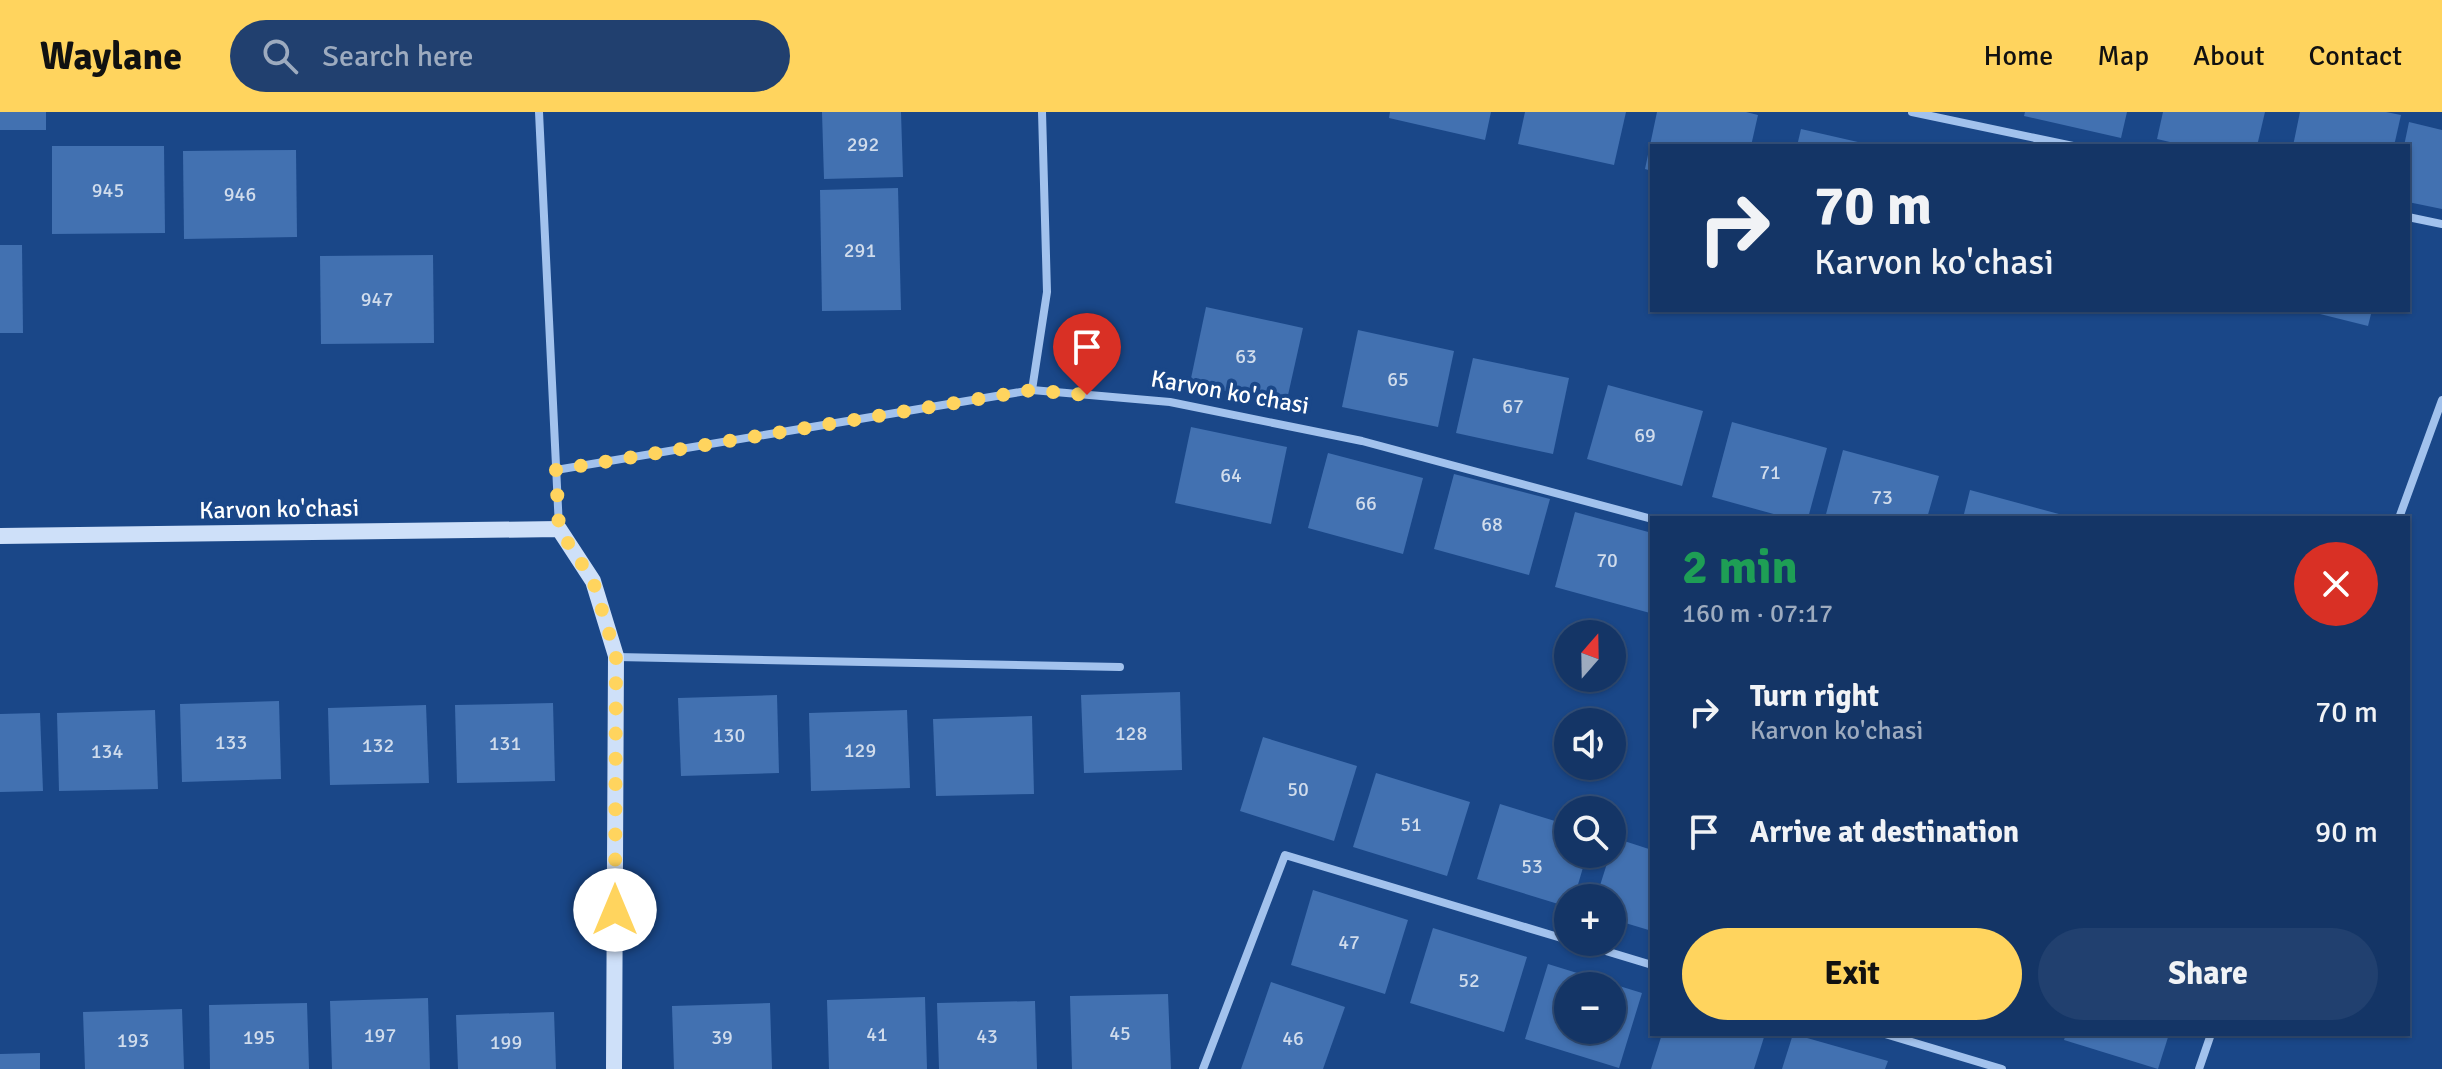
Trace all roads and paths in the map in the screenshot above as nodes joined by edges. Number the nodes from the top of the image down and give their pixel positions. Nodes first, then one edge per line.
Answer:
1 (539, 112) edge
2 (1042, 112) edge
3 (1912, 112) edge
4 (2064, 144) edge
5 (2410, 217) edge
6 (2442, 224) edge
7 (1032, 390) junction
8 (2442, 400) edge
9 (556, 470) junction
10 (2400, 516) edge
11 (1650, 518) edge
12 (559, 529) junction
13 (0, 536) edge
14 (616, 656) junction
15 (1120, 667) dead end
16 (1554, 936) edge
17 (1622, 956) edge
18 (1650, 964) edge
19 (1892, 1036) edge
20 (2210, 1036) edge
21 (614, 1069) edge
22 (1203, 1069) edge
23 (2002, 1069) edge
24 (2199, 1069) edge

1 - 9 street
2 - 7 street
3 - 4 street
5 - 6 street
7 - 9 street, Karvon ko'chasi
7 - 11 street, Karvon ko'chasi
8 - 10 street
9 - 12 street
12 - 13 street, Karvon ko'chasi
12 - 14 street
14 - 15 street
14 - 21 street
16 - 22 street
17 - 18 street
19 - 23 street
20 - 24 street

